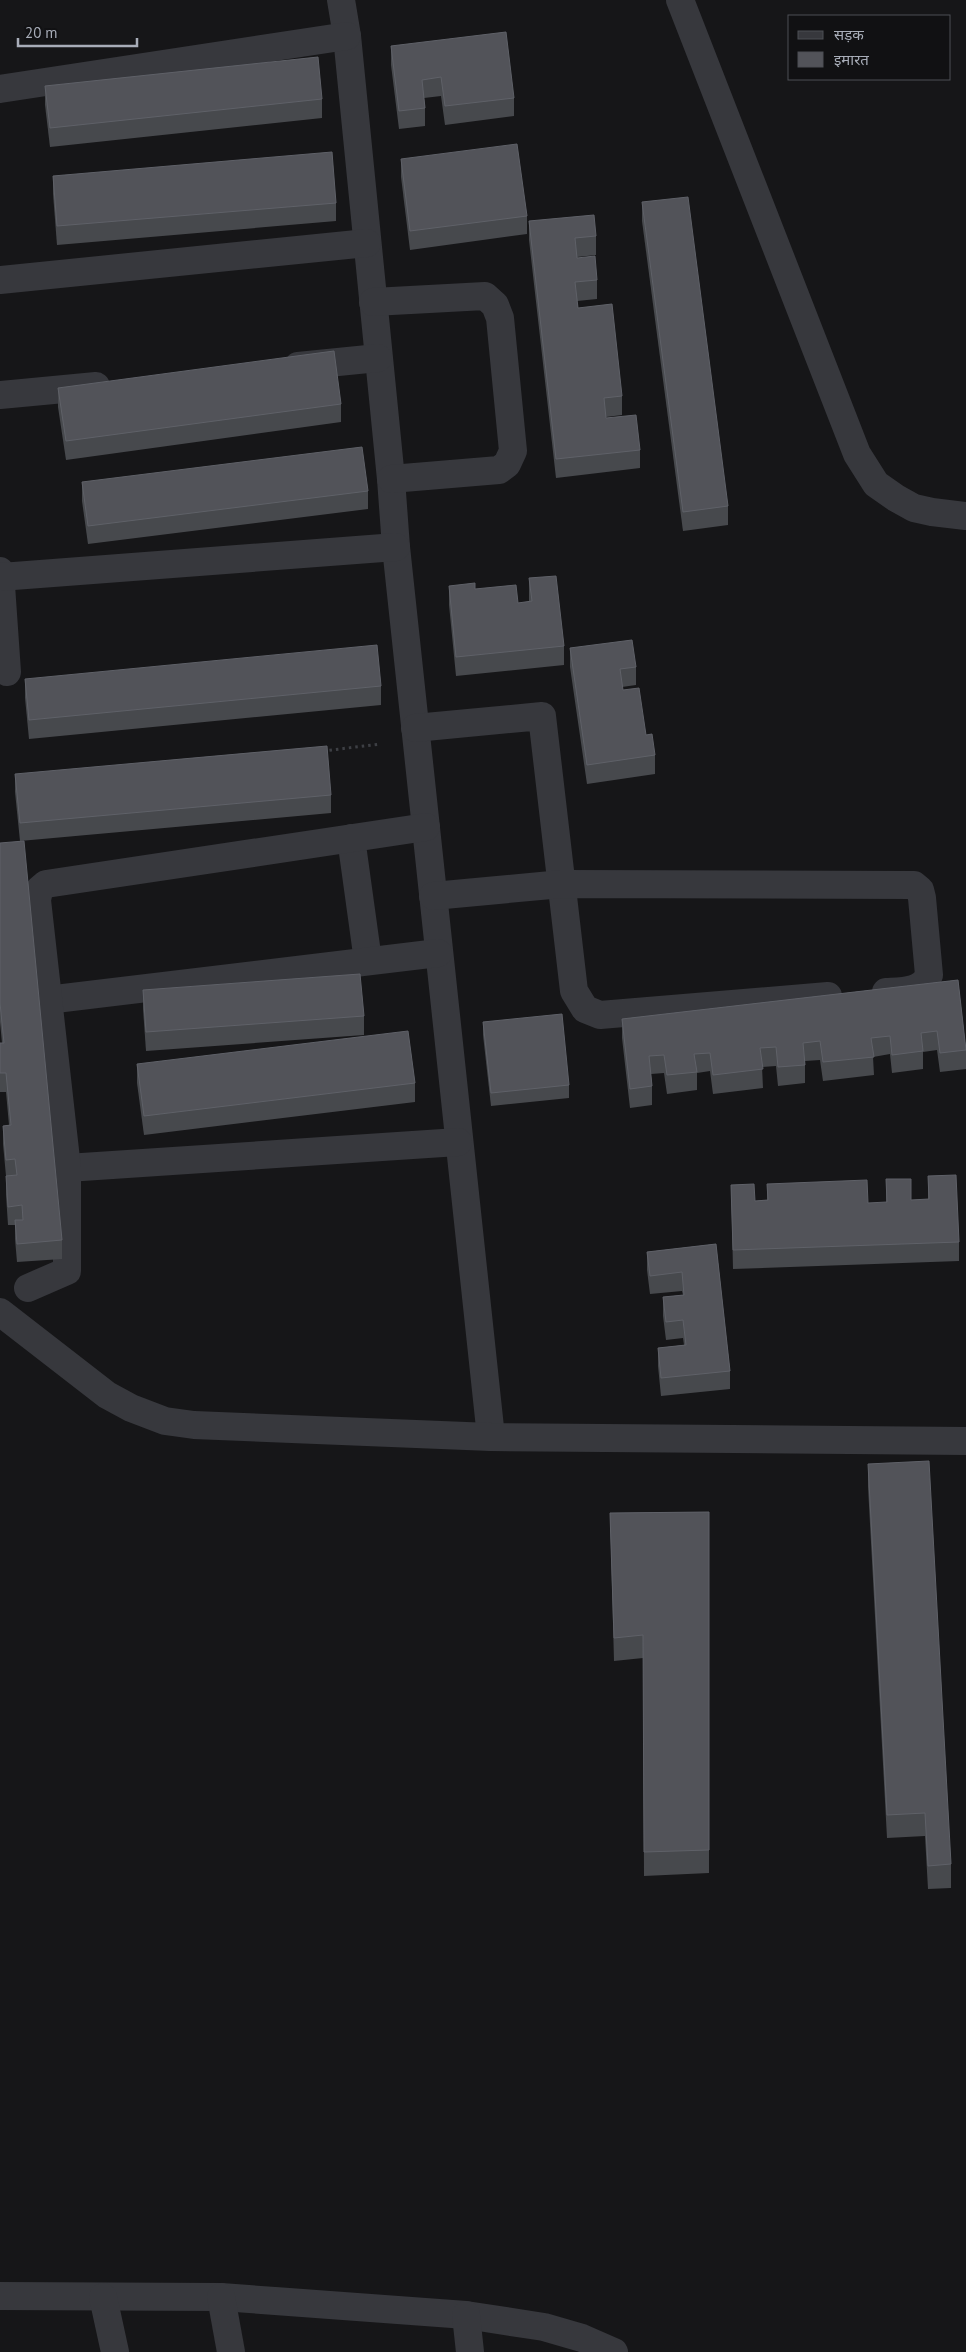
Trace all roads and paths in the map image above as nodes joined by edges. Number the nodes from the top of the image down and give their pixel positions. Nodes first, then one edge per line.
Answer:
1 (341, 0) edge
2 (680, 0) edge
3 (347, 36) junction
4 (0, 88) edge
5 (368, 243) junction
6 (0, 280) edge
7 (373, 302) junction
8 (378, 358) junction
9 (272, 368) edge
10 (116, 384) edge
11 (0, 395) edge
12 (391, 479) junction
13 (966, 516) edge
14 (396, 547) junction
15 (0, 571) edge
16 (0, 577) edge
17 (7, 672) dead end
18 (416, 734) junction
19 (321, 751) edge
20 (426, 826) junction
21 (351, 838) junction
22 (562, 884) junction
23 (433, 896) junction
24 (438, 953) junction
25 (368, 962) junction
26 (47, 1000) junction
27 (458, 1142) junction
28 (67, 1168) junction
29 (28, 1288) dead end
30 (0, 1312) edge
31 (491, 1437) junction
32 (966, 1440) edge
33 (0, 2296) edge
34 (103, 2297) junction
35 (221, 2297) junction
36 (466, 2315) junction
37 (115, 2352) edge
38 (231, 2352) edge
39 (470, 2352) edge
40 (614, 2352) edge

1 - 3 street
2 - 13 street
3 - 4 street
3 - 5 street
5 - 6 street
5 - 7 street
7 - 8 street
7 - 12 street
8 - 9 street
8 - 12 street
10 - 11 street
12 - 14 street
14 - 16 street
14 - 18 street
15 - 16 street
16 - 17 street
18 - 19 path
18 - 20 street
18 - 22 street
20 - 21 street
20 - 23 street
21 - 25 street
21 - 26 street
22 - 22 street
22 - 23 street
23 - 24 street
24 - 25 street
24 - 27 street
25 - 26 street
26 - 28 street
27 - 28 street
27 - 31 street
28 - 29 street
30 - 31 street
31 - 32 street
33 - 34 street
34 - 35 street
34 - 37 street
35 - 36 street
35 - 38 street
36 - 39 street
36 - 40 street

